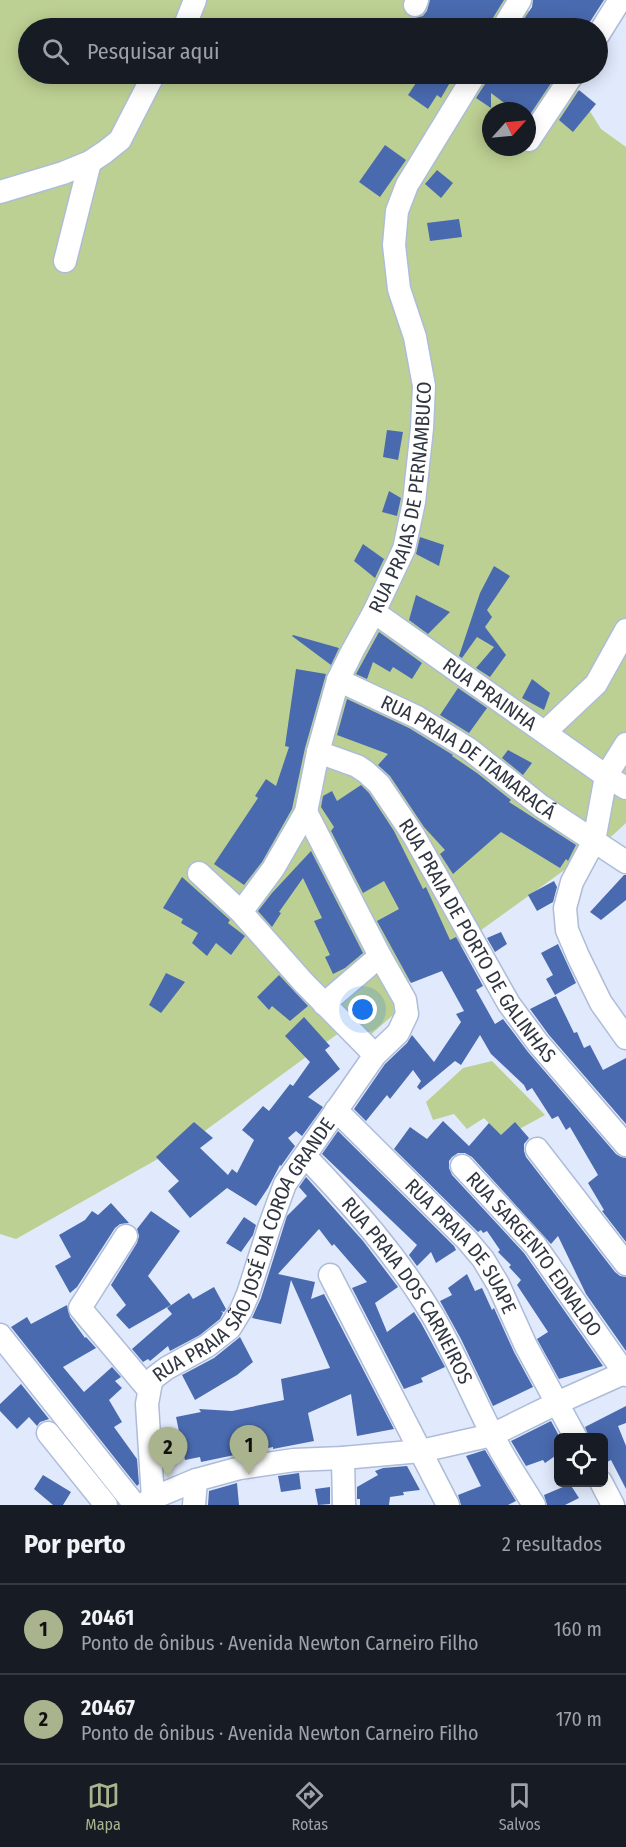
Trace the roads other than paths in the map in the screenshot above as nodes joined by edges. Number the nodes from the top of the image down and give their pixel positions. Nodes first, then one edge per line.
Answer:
1 (195, 0) edge
2 (520, 0) edge
3 (620, 0) edge
4 (188, 18) edge
5 (508, 18) edge
6 (608, 18) edge
7 (149, 84) edge
8 (470, 84) edge
9 (567, 84) edge
10 (536, 130) edge
11 (90, 162) junction
12 (0, 192) edge
13 (65, 261) dead end
14 (374, 612) junction
15 (626, 630) edge
16 (338, 680) junction
17 (545, 732) junction
18 (626, 744) edge
19 (318, 752) junction
20 (606, 776) junction
21 (626, 788) edge
22 (306, 812) junction
23 (594, 841) junction
24 (626, 862) edge
25 (199, 873) dead end
26 (241, 912) junction
27 (380, 957) junction
28 (324, 1004) junction
29 (626, 1038) edge
30 (375, 1055) junction
31 (336, 1110) junction
32 (626, 1145) edge
33 (537, 1149) dead end
34 (305, 1156) junction
35 (462, 1166) dead end
36 (126, 1236) dead end
37 (626, 1264) edge
38 (330, 1275) dead end
39 (0, 1335) edge
40 (626, 1373) edge
41 (149, 1390) junction
42 (557, 1403) junction
43 (48, 1433) dead end
44 (574, 1433) edge
45 (492, 1435) junction
46 (421, 1451) junction
47 (343, 1458) junction
48 (196, 1480) junction
49 (604, 1487) edge
50 (144, 1503) edge
51 (106, 1505) edge
52 (194, 1505) edge
53 (344, 1505) edge
54 (448, 1505) edge
55 (534, 1505) edge
56 (614, 1505) edge

1 - 4 street
2 - 5 street
3 - 6 street
7 - 11 street
8 - 14 street, RUA PRAIAS DE PERNAMBUCO
9 - 10 street
11 - 12 street
11 - 13 street
14 - 16 street, RUA PRAIAS DE PERNAMBUCO
14 - 17 street, RUA PRAINHA
15 - 17 street
16 - 19 street, RUA PRAIAS DE PERNAMBUCO
16 - 23 street, RUA PRAIA DE ITAMARACÁ
17 - 20 street, RUA PRAINHA
18 - 20 street
19 - 22 street, RUA PRAIAS DE PERNAMBUCO
19 - 32 street, RUA PRAIA DE PORTO DE GALINHAS
20 - 21 street, RUA PRAINHA
20 - 23 street
22 - 26 street, RUA PRAIAS DE PERNAMBUCO
22 - 27 street
23 - 24 street, RUA PRAIA DE ITAMARACÁ
23 - 29 street
25 - 26 street
26 - 28 street
27 - 28 street
27 - 30 street
28 - 30 street
30 - 31 street
31 - 34 street, RUA PRAIA SÃO JOSÉ DA COROA GRANDE
31 - 42 street, RUA PRAIA DE SUAPE
33 - 37 street
34 - 41 street, RUA PRAIA SÃO JOSÉ DA COROA GRANDE
34 - 45 street, RUA PRAIA DOS CARNEIROS
35 - 40 street, RUA SARGENTO EDNALDO
36 - 41 street
38 - 46 street
39 - 50 street
40 - 42 street
41 - 50 street, RUA PRAIA SÃO JOSÉ DA COROA GRANDE
42 - 44 street, RUA PRAIA DE SUAPE
42 - 45 street
43 - 51 street
45 - 46 street
45 - 55 street, RUA PRAIA DOS CARNEIROS
46 - 47 street
46 - 54 street
47 - 48 street
47 - 53 street
48 - 50 street
48 - 52 street
49 - 56 street

